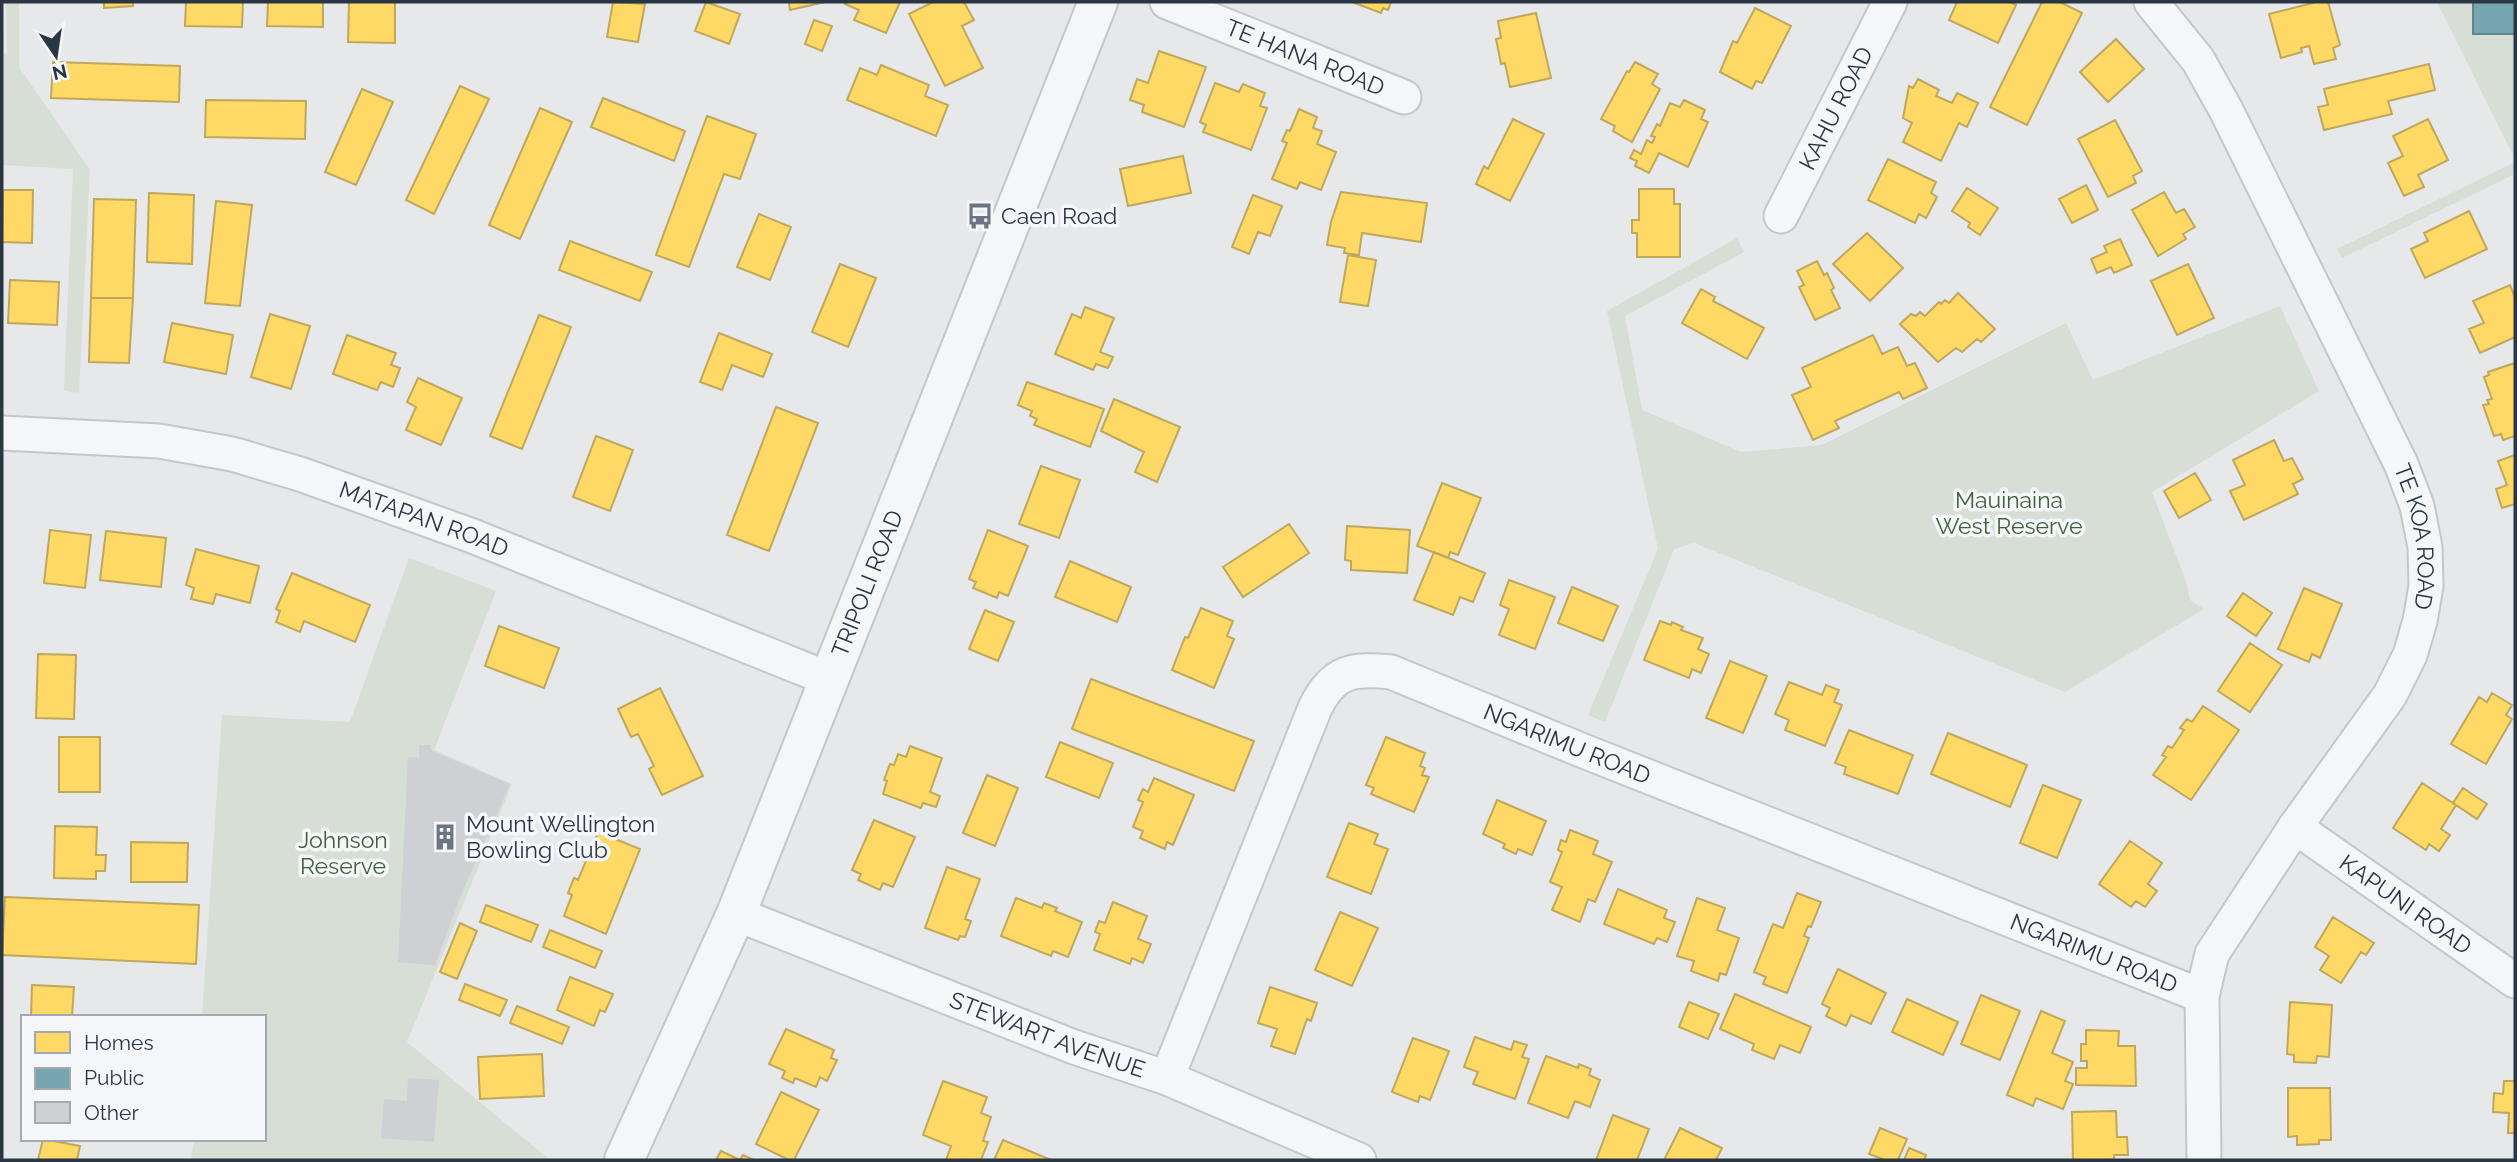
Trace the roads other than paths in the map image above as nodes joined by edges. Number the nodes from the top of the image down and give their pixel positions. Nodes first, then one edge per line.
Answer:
1 (1098, 2) edge
2 (1167, 2) edge
3 (1890, 2) edge
4 (2151, 2) edge
5 (1404, 97) dead end
6 (1782, 216) dead end
7 (2, 433) edge
8 (829, 679) junction
9 (2295, 827) junction
10 (736, 914) junction
11 (2515, 981) edge
12 (2202, 996) junction
13 (1167, 1078) junction
14 (624, 1160) edge
15 (1359, 1160) edge
16 (2204, 1160) edge

1 - 8 street, TRIPOLI ROAD
2 - 5 street, TE HANA ROAD
3 - 6 street, KAHU ROAD
4 - 9 street, TE KOA ROAD
7 - 8 street, MATAPAN ROAD
8 - 10 street, TRIPOLI ROAD
9 - 11 street, KAPUNI ROAD
9 - 12 street, TE KOA ROAD
10 - 13 street, STEWART AVENUE
10 - 14 street, TRIPOLI ROAD
12 - 13 street, NGARIMU ROAD
12 - 16 street, TE KOA ROAD
13 - 15 street, STEWART AVENUE

